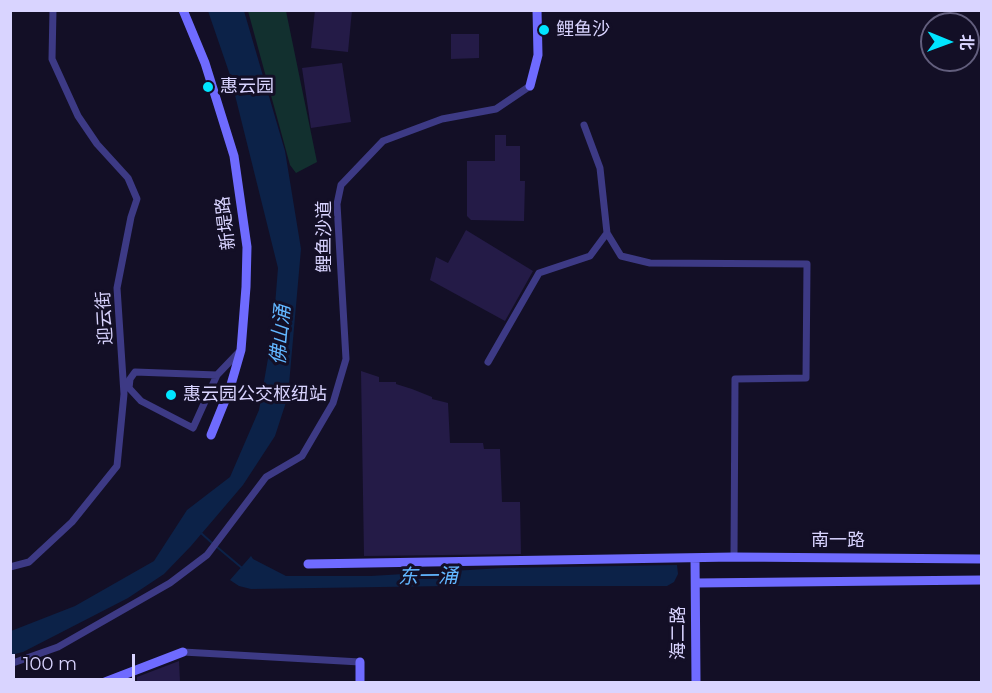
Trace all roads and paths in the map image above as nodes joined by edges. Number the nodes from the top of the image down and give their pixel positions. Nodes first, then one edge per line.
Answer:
1 (53, 10) edge
2 (183, 10) edge
3 (537, 10) edge
4 (530, 86) joint
5 (584, 125) dead end
6 (607, 233) junction
7 (241, 350) junction
8 (488, 362) dead end
9 (217, 375) junction
10 (211, 435) dead end
11 (734, 557) junction
12 (695, 558) junction
13 (981, 559) edge
14 (308, 564) dead end
15 (10, 567) edge
16 (981, 580) edge
17 (696, 583) junction
18 (183, 652) joint
19 (360, 662) joint
20 (10, 664) edge
21 (105, 682) edge
22 (360, 682) edge
23 (696, 682) edge

1 - 15 street, 迎云街
2 - 7 main road, 新堤路
3 - 4 main road
4 - 20 street, 鲤鱼沙道
5 - 6 street
6 - 8 street
6 - 11 street
7 - 9 street
7 - 10 main road, 新堤路
9 - 9 street
11 - 12 main road, 南一路
11 - 13 main road, 南一路
12 - 14 main road, 南一路
12 - 17 main road, 海二路
16 - 17 main road
17 - 23 main road, 海二路
18 - 19 street
18 - 21 main road
19 - 22 main road

